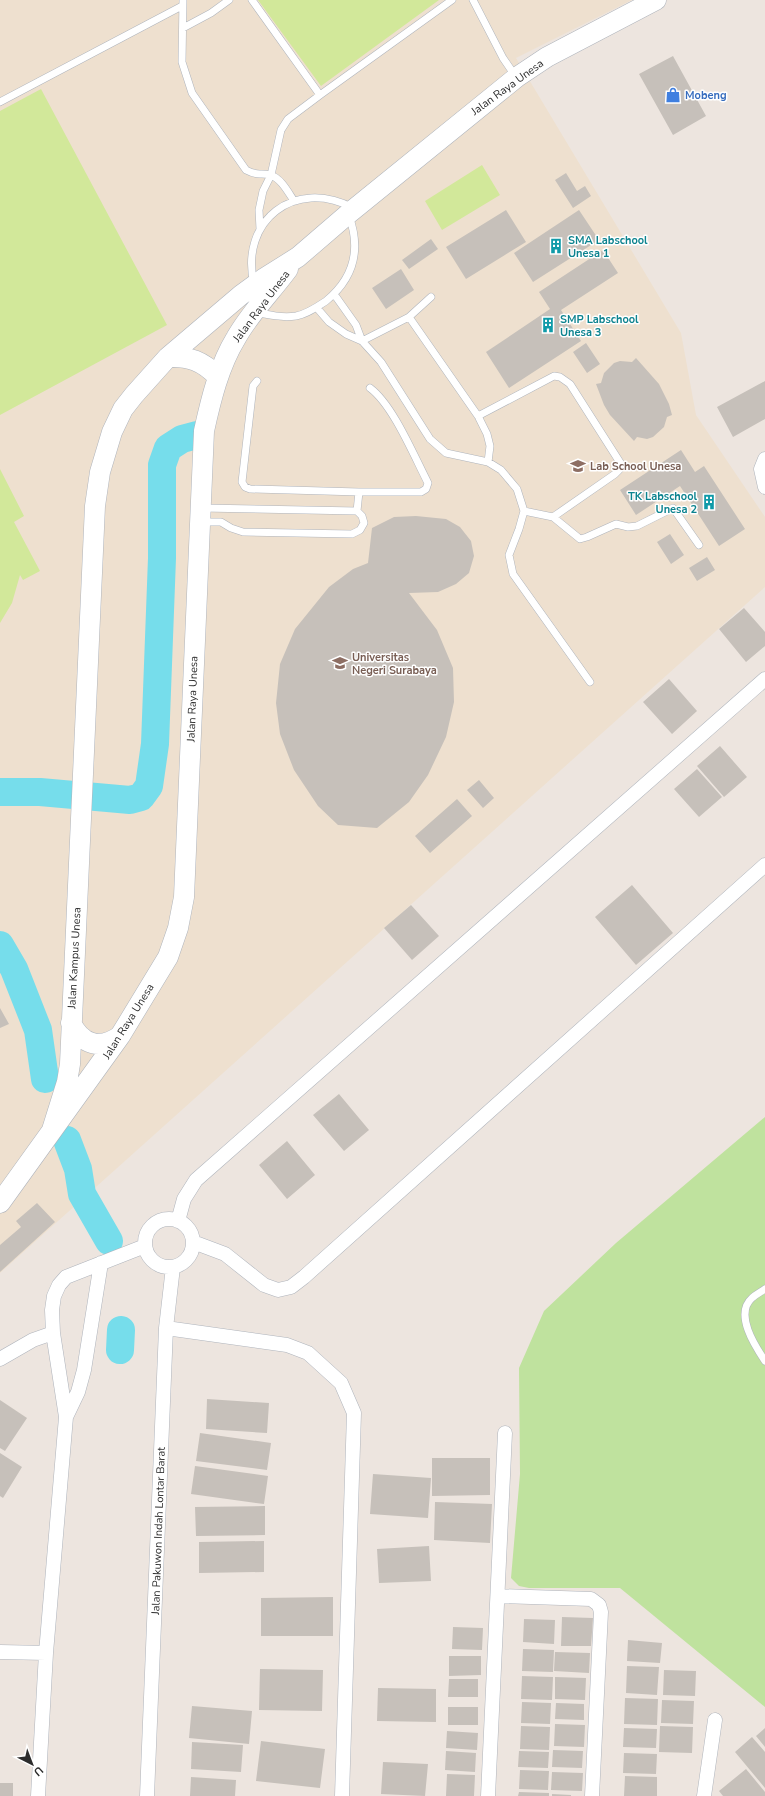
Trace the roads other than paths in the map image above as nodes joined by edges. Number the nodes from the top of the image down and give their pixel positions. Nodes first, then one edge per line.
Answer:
1 (229, 0) edge
2 (252, 0) edge
3 (452, 0) edge
4 (473, 0) edge
5 (656, 0) edge
6 (182, 3) edge
7 (183, 28) junction
8 (517, 77) junction
9 (320, 94) junction
10 (0, 102) edge
11 (271, 175) junction
12 (294, 201) junction
13 (351, 211) junction
14 (260, 229) junction
15 (298, 257) junction
16 (254, 286) junction
17 (334, 294) junction
18 (431, 297) dead end
19 (317, 308) junction
20 (254, 311) junction
21 (409, 317) junction
22 (362, 341) junction
23 (168, 357) junction
24 (218, 377) junction
25 (257, 382) dead end
26 (370, 388) dead end
27 (478, 416) junction
28 (765, 459) edge
29 (488, 462) junction
30 (765, 487) edge
31 (359, 492) junction
32 (357, 511) junction
33 (524, 511) junction
34 (199, 515) junction
35 (553, 517) junction
36 (699, 545) dead end
37 (765, 679) edge
38 (590, 682) dead end
39 (82, 784) joint
40 (765, 865) edge
41 (71, 1023) junction
42 (120, 1036) junction
43 (52, 1130) junction
44 (0, 1203) edge
45 (178, 1221) junction
46 (193, 1242) junction
47 (145, 1246) junction
48 (101, 1263) junction
49 (173, 1267) junction
50 (765, 1289) edge
51 (166, 1328) junction
52 (53, 1333) junction
53 (0, 1359) edge
54 (765, 1361) edge
55 (66, 1417) junction
56 (504, 1433) dead end
57 (498, 1596) junction
58 (0, 1652) edge
59 (46, 1652) junction
60 (715, 1720) dead end
61 (38, 1796) edge
62 (147, 1796) edge
63 (342, 1796) edge
64 (488, 1796) edge
65 (592, 1796) edge
66 (704, 1796) edge

1 - 7 lane
2 - 9 lane
3 - 9 lane
4 - 8 lane
5 - 8 main road, Jalan Raya Unesa
6 - 7 lane
6 - 10 lane
7 - 11 lane
8 - 13 main road, Jalan Raya Unesa
9 - 11 lane
11 - 12 lane
11 - 14 lane
12 - 13 lane
12 - 14 lane
13 - 15 main road, Jalan Raya Unesa
13 - 17 lane
14 - 16 lane
15 - 16 main road, Jalan Raya Unesa
15 - 20 main road, Jalan Raya Unesa
16 - 23 main road, Jalan Raya Unesa
17 - 19 lane
17 - 22 lane
18 - 21 lane
19 - 20 lane
19 - 22 lane
20 - 24 main road, Jalan Raya Unesa
21 - 22 lane
21 - 27 lane
22 - 29 lane
23 - 24 main road
23 - 39 main road, Jalan Raya Unesa
24 - 34 main road, Jalan Raya Unesa
25 - 31 lane
26 - 31 lane
27 - 29 lane
27 - 35 lane
28 - 30 street
29 - 33 lane
31 - 32 lane
32 - 34 lane
32 - 34 lane
33 - 35 lane
33 - 38 lane
34 - 42 main road, Jalan Raya Unesa
35 - 36 lane
37 - 45 street
39 - 41 main road, Jalan Kampus Unesa
40 - 46 street
41 - 42 main road
41 - 43 main road, Jalan Kampus Unesa
42 - 43 main road, Jalan Raya Unesa
43 - 44 main road, Jalan Raya Unesa
45 - 46 street
45 - 47 street
46 - 49 street
47 - 48 street
47 - 49 street
48 - 52 street
48 - 55 street
49 - 51 street, Jalan Pakuwon Indah Lontar Barat
50 - 54 lane
51 - 62 street, Jalan Pakuwon Indah Lontar Barat
51 - 63 street
52 - 53 street
52 - 55 street
55 - 59 street
56 - 57 street
57 - 64 street
57 - 65 street
58 - 59 street
59 - 61 street
60 - 66 street

